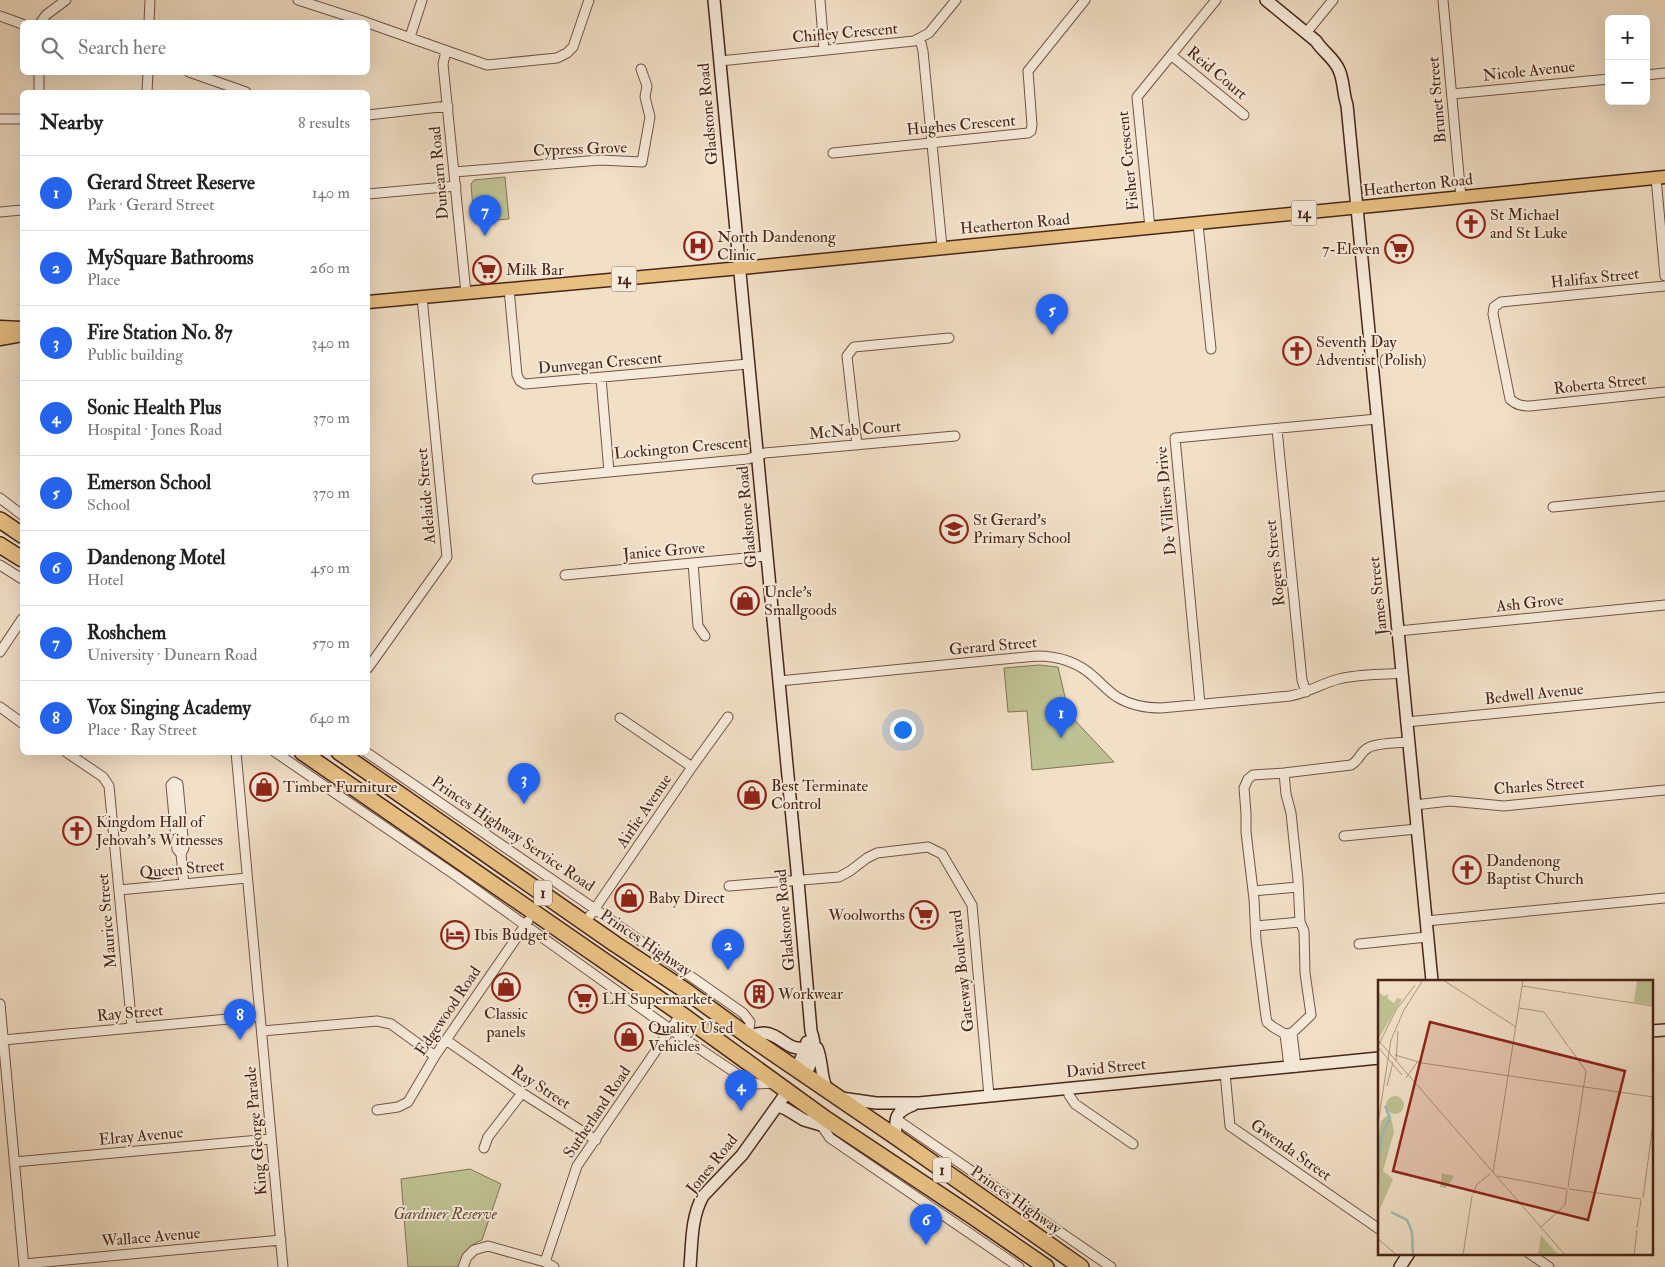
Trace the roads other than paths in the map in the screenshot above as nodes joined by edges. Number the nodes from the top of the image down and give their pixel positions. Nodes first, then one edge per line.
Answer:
1 (66, 0) edge
2 (150, 0) edge
3 (298, 0) edge
4 (422, 0) edge
5 (588, 0) edge
6 (714, 0) edge
7 (820, 0) edge
8 (956, 0) edge
9 (1085, 0) edge
10 (1216, 0) edge
11 (1266, 0) edge
12 (1334, 0) edge
13 (1443, 0) edge
14 (312, 2) edge
15 (0, 16) edge
16 (43, 20) edge
17 (149, 20) edge
18 (358, 20) edge
19 (20, 23) edge
20 (370, 24) edge
21 (1306, 33) junction
22 (410, 37) junction
23 (920, 39) junction
24 (824, 50) junction
25 (446, 51) junction
26 (1171, 55) junction
27 (720, 61) junction
28 (642, 69) dead end
29 (1665, 73) edge
30 (39, 75) edge
31 (148, 75) edge
32 (198, 75) edge
33 (1650, 75) edge
34 (1605, 79) edge
35 (39, 90) edge
36 (147, 90) edge
37 (240, 90) edge
38 (1452, 94) junction
39 (448, 106) junction
40 (370, 115) edge
41 (1244, 115) dead end
42 (0, 119) edge
43 (20, 120) edge
44 (932, 143) junction
45 (833, 152) dead end
46 (454, 172) junction
47 (1660, 178) edge
48 (456, 186) junction
49 (370, 194) edge
50 (1461, 197) junction
51 (1357, 208) junction
52 (20, 210) edge
53 (0, 212) edge
54 (1198, 224) junction
55 (1150, 228) junction
56 (942, 247) junction
57 (739, 268) junction
58 (1665, 276) edge
59 (1665, 286) edge
60 (509, 289) junction
61 (466, 293) junction
62 (422, 297) junction
63 (370, 302) edge
64 (0, 327) edge
65 (20, 328) edge
66 (20, 335) edge
67 (949, 338) dead end
68 (0, 339) edge
69 (1211, 349) dead end
70 (748, 364) junction
71 (600, 378) junction
72 (1665, 392) edge
73 (1537, 405) joint
74 (1377, 419) junction
75 (1277, 429) junction
76 (955, 436) dead end
77 (857, 445) junction
78 (758, 456) junction
79 (609, 472) junction
80 (537, 479) dead end
81 (1665, 496) edge
82 (0, 498) edge
83 (1553, 507) dead end
84 (20, 514) edge
85 (0, 520) edge
86 (20, 534) edge
87 (0, 545) edge
88 (766, 556) junction
89 (20, 557) edge
90 (693, 563) junction
91 (0, 566) edge
92 (565, 575) dead end
93 (20, 578) edge
94 (1665, 605) edge
95 (20, 622) edge
96 (1398, 631) junction
97 (705, 636) dead end
98 (0, 652) edge
99 (370, 665) edge
100 (1402, 673) junction
101 (779, 681) junction
102 (1306, 692) junction
103 (1665, 697) edge
104 (1200, 704) junction
105 (0, 708) edge
106 (728, 717) dead end
107 (620, 718) dead end
108 (20, 722) edge
109 (1406, 722) junction
110 (1408, 742) junction
111 (70, 755) edge
112 (236, 755) edge
113 (279, 755) edge
114 (307, 755) edge
115 (343, 755) edge
116 (370, 755) edge
117 (692, 767) junction
118 (1284, 773) junction
119 (1665, 790) edge
120 (1414, 805) junction
121 (1417, 829) junction
122 (1344, 836) dead end
123 (181, 854) junction
124 (476, 872) junction
125 (458, 877) junction
126 (247, 878) junction
127 (798, 881) junction
128 (184, 884) junction
129 (729, 886) dead end
130 (1298, 887) junction
131 (119, 890) junction
132 (1253, 891) junction
133 (1665, 898) edge
134 (595, 909) junction
135 (530, 919) junction
136 (1426, 921) junction
137 (1300, 922) junction
138 (585, 923) junction
139 (1256, 926) junction
140 (1428, 937) junction
141 (1359, 944) dead end
142 (1432, 980) edge
143 (0, 1004) edge
144 (681, 1014) junction
145 (260, 1016) junction
146 (132, 1028) junction
147 (670, 1029) junction
148 (1665, 1030) edge
149 (262, 1031) junction
150 (1652, 1031) edge
151 (1289, 1034) junction
152 (748, 1036) junction
153 (3, 1040) junction
154 (446, 1040) junction
155 (810, 1040) junction
156 (434, 1056) junction
157 (1378, 1058) edge
158 (1292, 1067) junction
159 (800, 1072) junction
160 (1225, 1073) junction
161 (775, 1083) junction
162 (1068, 1088) junction
163 (787, 1092) junction
164 (522, 1094) junction
165 (832, 1094) junction
166 (989, 1096) junction
167 (919, 1103) junction
168 (778, 1106) junction
169 (377, 1110) dead end
170 (896, 1119) junction
171 (824, 1122) junction
172 (271, 1139) junction
173 (596, 1140) junction
174 (901, 1141) junction
175 (1133, 1144) dead end
176 (484, 1148) dead end
177 (942, 1150) junction
178 (14, 1162) junction
179 (972, 1216) junction
180 (953, 1222) junction
181 (1378, 1228) edge
182 (281, 1240) junction
183 (1408, 1254) edge
184 (1530, 1254) edge
185 (545, 1262) junction
186 (24, 1266) edge
187 (283, 1267) edge
188 (462, 1267) edge
189 (554, 1267) edge
190 (690, 1267) edge
191 (1018, 1267) edge
192 (1046, 1267) edge
193 (1080, 1267) edge
194 (1111, 1267) edge
195 (1400, 1267) edge
196 (1549, 1267) edge

1 - 16 street
2 - 17 street
3 - 14 street
4 - 22 street
5 - 25 street
6 - 27 main road, Gladstone Road
7 - 24 street
8 - 23 street, Chifley Crescent
9 - 44 street, Hughes Crescent
10 - 26 street, Fisher Crescent
11 - 21 main road, James Street
12 - 21 street
13 - 38 street, Brunet Street
14 - 18 street
15 - 19 street
20 - 22 street
21 - 51 main road, James Street
22 - 25 street
23 - 24 street, Chifley Crescent
23 - 44 street
24 - 27 street, Chifley Crescent
25 - 39 street, Dunearn Road
26 - 41 street, Reid Court
26 - 55 street, Fisher Crescent
27 - 57 main road, Gladstone Road
28 - 46 street, Cypress Grove
29 - 33 street
30 - 35 street
31 - 36 street
32 - 37 street
34 - 38 street, Nicole Avenue
38 - 50 street, Brunet Street
39 - 40 street
39 - 46 street, Dunearn Road
42 - 43 street
44 - 45 street, Hughes Crescent
44 - 56 street
46 - 48 street, Dunearn Road
47 - 50 main road, Heatherton Road / 14
47 - 58 street
48 - 49 street
48 - 61 street, Dunearn Road
50 - 51 main road, Heatherton Road / 14
51 - 54 main road, Heatherton Road / 14
51 - 74 main road, James Street
52 - 53 street
54 - 55 main road, Heatherton Road / 14
54 - 69 street
55 - 56 main road, Heatherton Road / 14
56 - 57 main road, Heatherton Road / 14
57 - 60 main road, Heatherton Road / 14
57 - 70 main road, Gladstone Road
59 - 73 street, Halifax Street
60 - 61 main road, Heatherton Road / 14
60 - 71 street, Dunvegan Crescent
61 - 62 main road, Heatherton Road / 14
62 - 63 main road, Heatherton Road / 14
62 - 99 street, Adelaide Street
64 - 65 main road
66 - 68 main road
67 - 77 street
70 - 71 street, Dunvegan Crescent
70 - 78 main road, Gladstone Road
71 - 79 street, Lockington Crescent
72 - 73 street, Roberta Street
74 - 75 street, De Villiers Drive
74 - 96 main road, James Street
75 - 102 street, Rogers Street
75 - 104 street, De Villiers Drive
76 - 77 street, McNab Court
77 - 78 street, McNab Court
78 - 79 street, Lockington Crescent
78 - 88 main road, Gladstone Road
79 - 80 street
81 - 83 street
82 - 84 street
85 - 86 highway
87 - 89 highway
88 - 90 street, Janice Grove
88 - 101 main road, Gladstone Road
90 - 92 street, Janice Grove
90 - 97 street
91 - 93 street
94 - 96 street, Ash Grove
95 - 98 street
96 - 100 main road, James Street
100 - 102 street, Gerard Street
100 - 109 main road, James Street
101 - 104 street, Gerard Street
101 - 127 main road, Gladstone Road
102 - 104 street, Gerard Street
103 - 109 street, Bedwell Avenue
105 - 108 street
106 - 117 street, Airlie Avenue
107 - 117 street
109 - 110 main road, James Street
110 - 118 street
110 - 120 main road, James Street
111 - 131 street, Maurice Street
112 - 126 street, King George Parade
113 - 125 street
114 - 124 highway, 1
115 - 138 highway, Princes Highway / 1
116 - 134 street, Princes Highway Service Road
117 - 134 street, Airlie Avenue
118 - 130 street
118 - 132 street
119 - 120 street, Charles Street
120 - 121 main road, James Street
121 - 122 street
121 - 136 main road, James Street
123 - 123 street
123 - 128 street
124 - 125 street
124 - 135 highway, 1
125 - 135 street
126 - 128 street, Queen Street
126 - 145 street, King George Parade
127 - 129 street, Gateway Boulevard
127 - 155 main road, Gladstone Road
127 - 166 street, Gateway Boulevard
128 - 131 street, Queen Street
130 - 132 street
130 - 137 street
131 - 146 street, Maurice Street
132 - 139 street
133 - 136 street
134 - 138 street, Airlie Avenue
134 - 152 street, Princes Highway Service Road
135 - 144 highway, 1
135 - 147 street
135 - 154 street, Edgewood Road
136 - 140 main road, James Street
137 - 139 street
137 - 151 street
138 - 152 highway, Princes Highway / 1
139 - 151 street
140 - 141 street
140 - 142 main road, James Street
143 - 153 street
144 - 147 street, Sutherland Road
144 - 161 highway, 1
145 - 146 street, Ray Street
145 - 149 street, King George Parade
146 - 153 street, Ray Street
147 - 161 street
147 - 173 street, Sutherland Road
148 - 150 main road
149 - 156 street
149 - 172 street, King George Parade
151 - 158 street
152 - 155 main road
152 - 159 highway, Princes Highway / 1
153 - 178 street
154 - 156 street, Edgewood Road
154 - 164 street, Ray Street
155 - 159 main road, Gladstone Road
155 - 165 main road
156 - 169 street, Edgewood Road
157 - 158 main road, David Street
158 - 160 main road, David Street
159 - 163 highway
159 - 165 highway, Princes Highway / 1
160 - 162 main road, David Street
160 - 181 street, Gwenda Street
161 - 163 highway, 1
162 - 166 main road, David Street
162 - 175 street
163 - 168 main road, Jones Road
163 - 171 highway, 1
164 - 173 street, Ray Street
164 - 176 street
165 - 167 main road, David Street
165 - 174 highway, Princes Highway / 1
166 - 167 main road, David Street
167 - 170 main road
168 - 171 main road
168 - 190 main road, Jones Road
170 - 174 main road
170 - 177 street
171 - 179 highway, 1
171 - 180 street
172 - 178 street, Elray Avenue
172 - 182 street, King George Parade
173 - 185 street, Sutherland Road
174 - 177 street
174 - 193 highway, Princes Highway / 1
177 - 194 street
178 - 186 street
179 - 180 street
179 - 192 highway, 1
180 - 191 street
182 - 186 street, Wallace Avenue
182 - 187 street, King George Parade
183 - 195 main road
184 - 196 street
185 - 188 street
185 - 189 street

